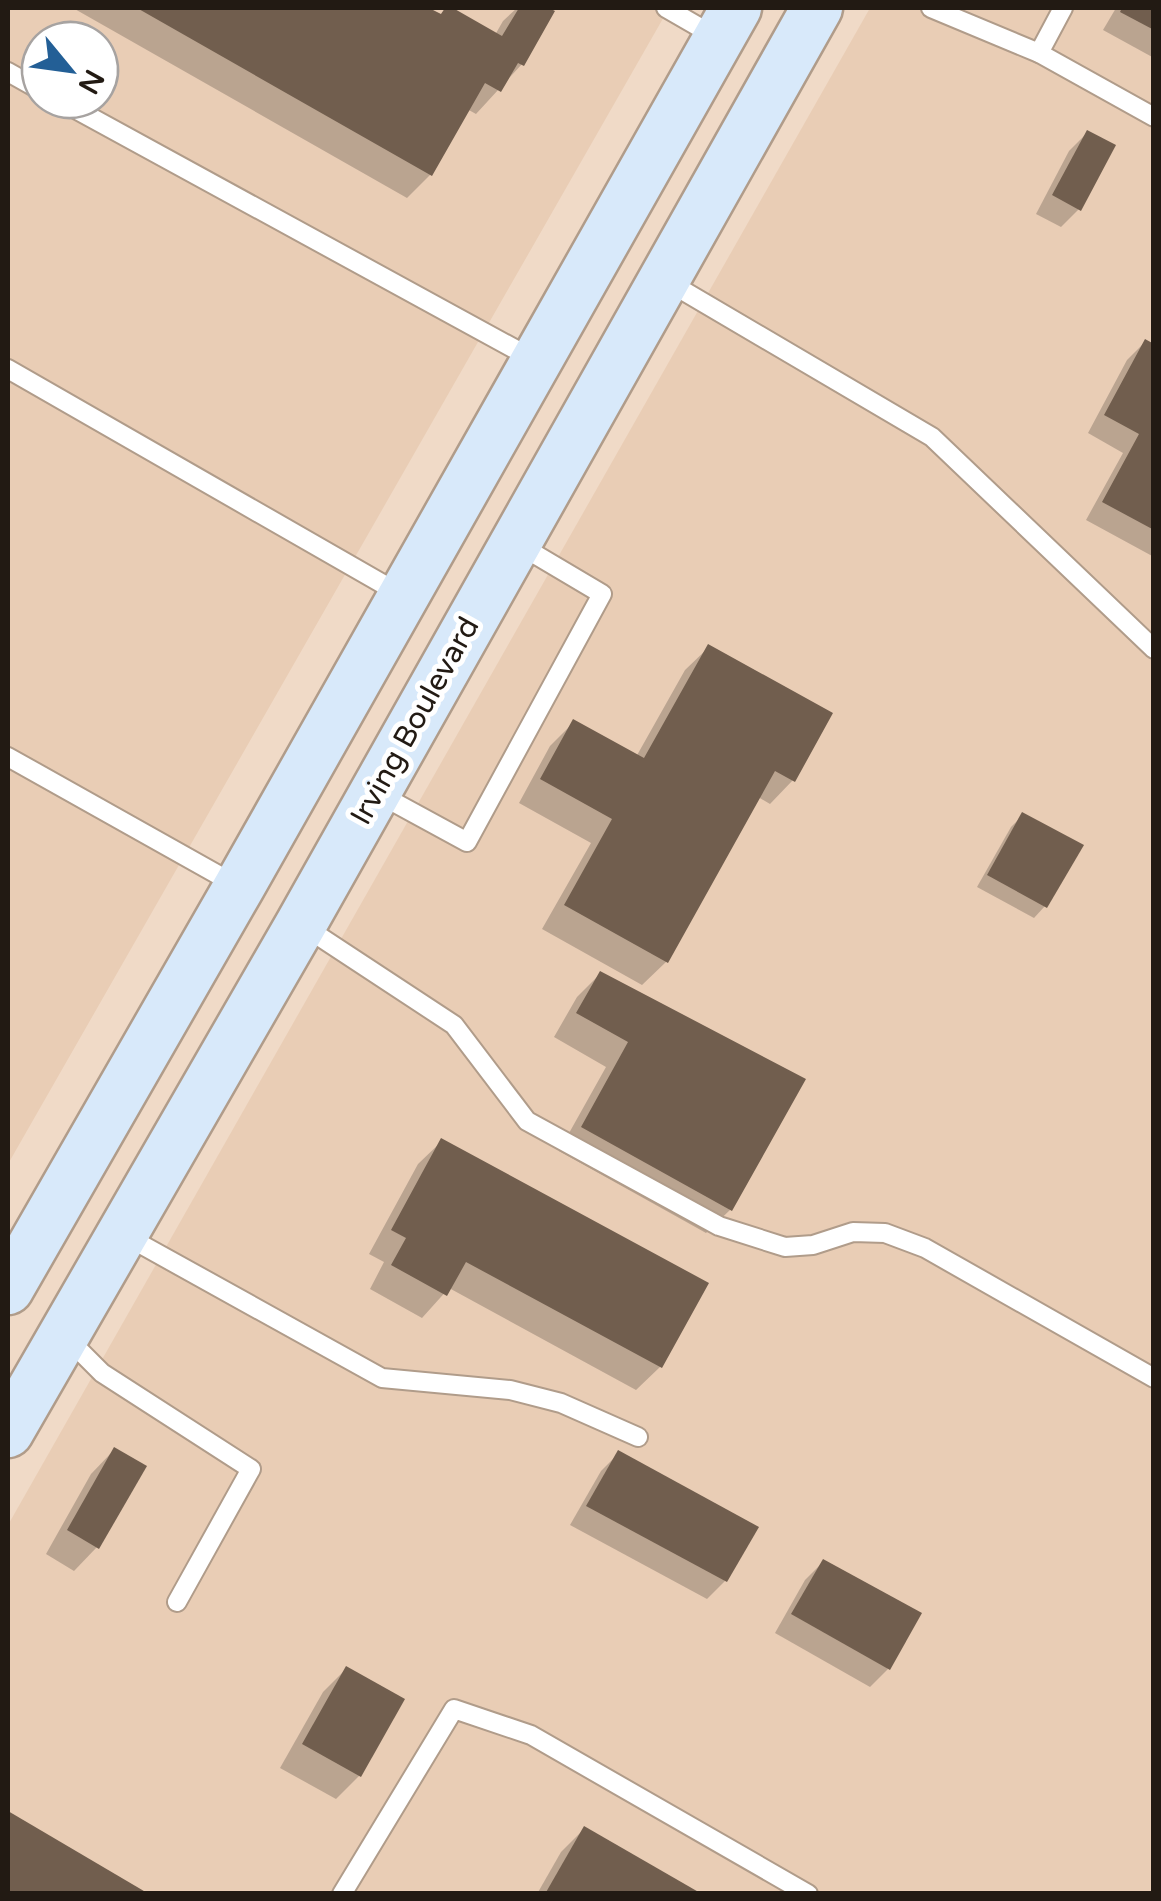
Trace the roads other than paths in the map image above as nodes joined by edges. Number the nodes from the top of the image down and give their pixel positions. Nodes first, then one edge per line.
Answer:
1 (666, 8) edge
2 (817, 8) edge
3 (931, 8) edge
4 (1063, 8) edge
5 (727, 23) edge
6 (1039, 53) junction
7 (780, 72) junction
8 (1154, 117) edge
9 (96, 120) edge
10 (601, 244) junction
11 (665, 279) junction
12 (536, 360) junction
13 (8, 368) edge
14 (600, 395) junction
15 (516, 543) junction
16 (403, 596) junction
17 (1154, 648) edge
18 (8, 756) edge
19 (375, 792) junction
20 (239, 887) junction
21 (301, 924) junction
22 (59, 1199) junction
23 (121, 1234) junction
24 (8, 1289) edge
25 (8, 1303) edge
26 (63, 1334) junction
27 (1154, 1378) edge
28 (8, 1432) edge
29 (638, 1437) dead end
30 (177, 1602) dead end
31 (342, 1894) edge
32 (808, 1894) edge

1 - 5 lane
2 - 7 main road, Irving Boulevard
3 - 6 lane
4 - 6 lane
5 - 7 main road
5 - 10 main road
6 - 8 lane
7 - 11 main road, Irving Boulevard
9 - 12 lane
10 - 11 main road
10 - 12 main road
11 - 14 main road, Irving Boulevard
11 - 17 lane
12 - 14 main road
12 - 16 main road
13 - 16 lane
14 - 15 main road, Irving Boulevard
15 - 19 main road, Irving Boulevard
15 - 19 lane
16 - 20 main road
18 - 20 lane
19 - 21 main road, Irving Boulevard
20 - 21 main road
20 - 22 main road
21 - 23 main road, Irving Boulevard
21 - 27 lane
22 - 23 main road
22 - 24 main road
23 - 26 main road, Irving Boulevard
23 - 29 lane
25 - 26 main road
26 - 28 main road, Irving Boulevard
26 - 30 lane
31 - 32 lane

